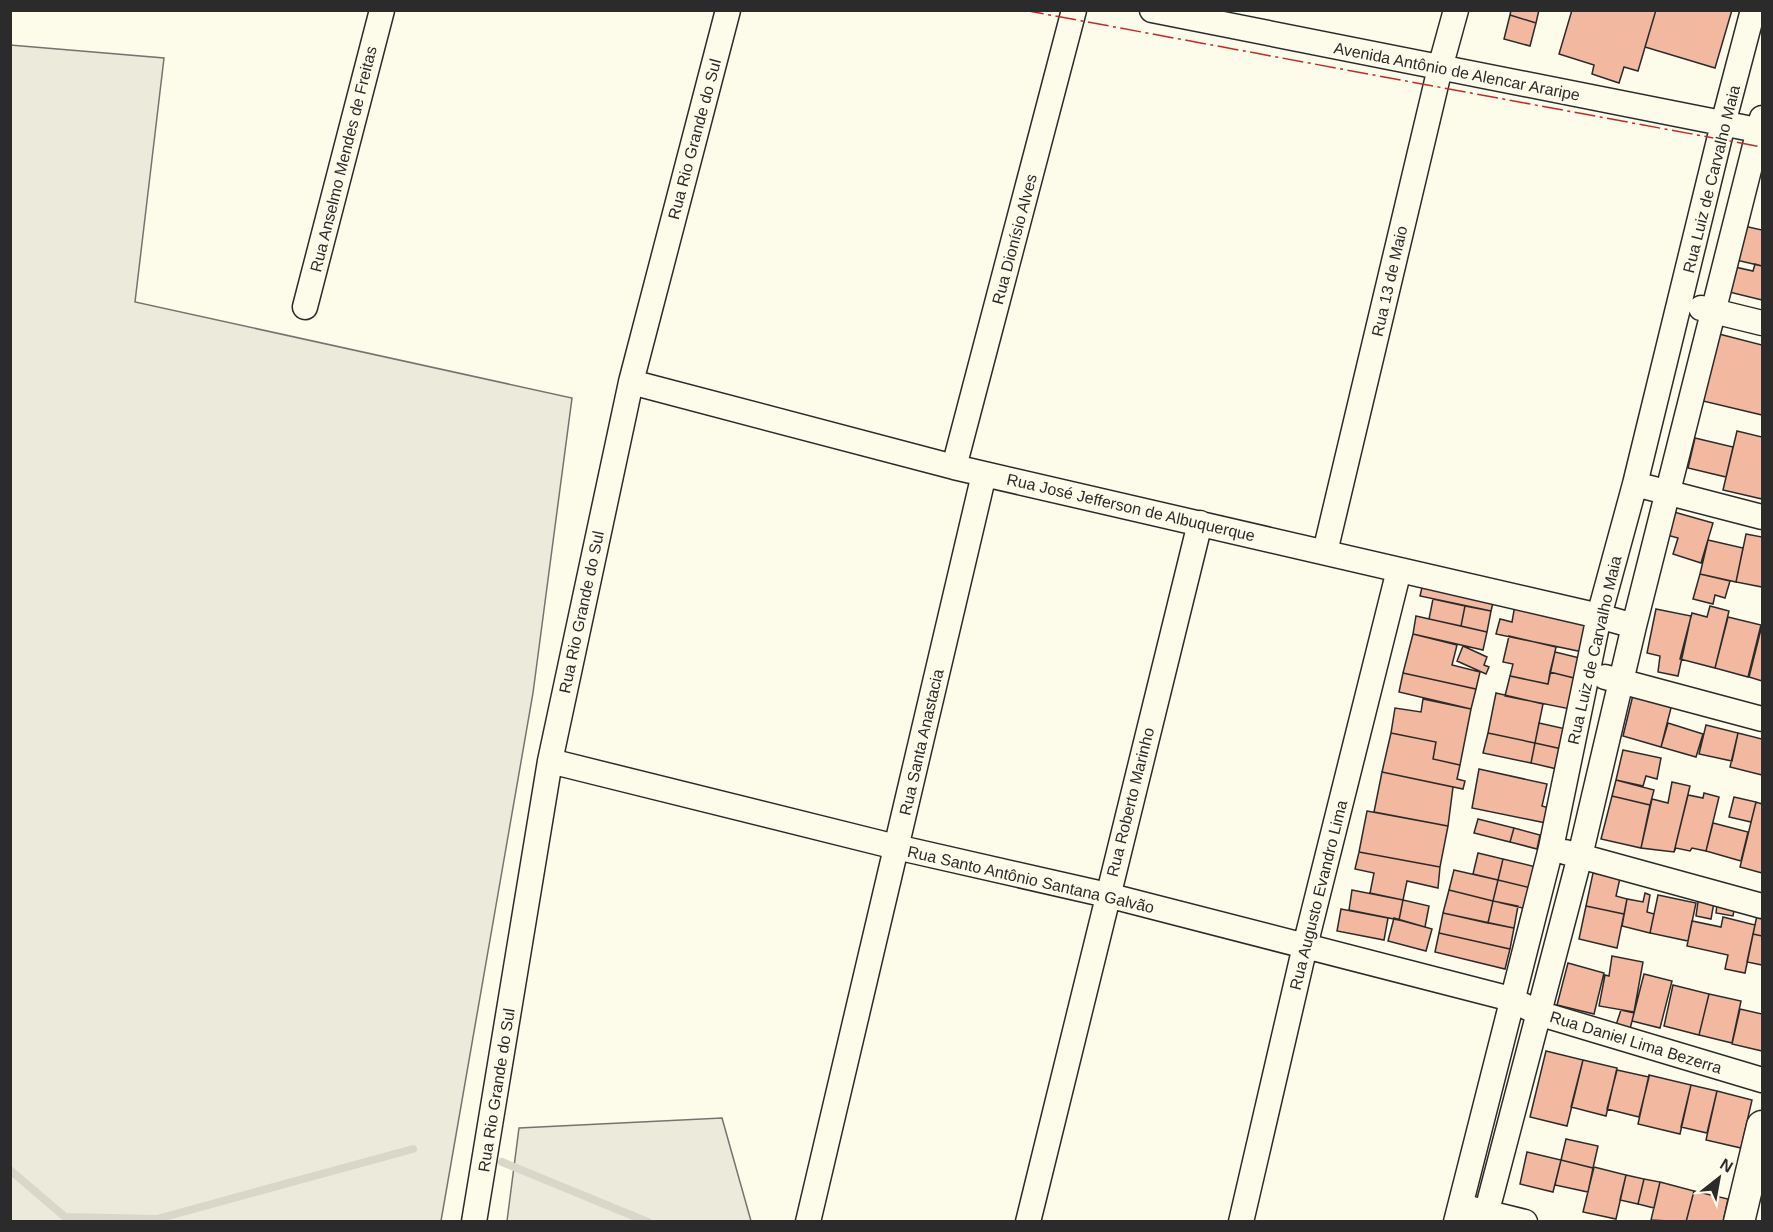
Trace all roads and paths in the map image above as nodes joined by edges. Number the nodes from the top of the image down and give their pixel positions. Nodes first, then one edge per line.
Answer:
1 (382, 10) edge
2 (728, 10) edge
3 (1074, 10) edge
4 (1152, 10) edge
5 (1456, 10) edge
6 (1753, 10) edge
7 (1440, 68) junction
8 (1723, 124) junction
9 (1761, 127) edge
10 (1681, 304) junction
11 (305, 307) dead end
12 (1715, 310) junction
13 (1762, 323) edge
14 (631, 382) junction
15 (954, 467) junction
16 (984, 474) junction
17 (1635, 484) junction
18 (1669, 492) junction
19 (1762, 517) edge
20 (1200, 523) junction
21 (1325, 552) junction
22 (1399, 570) junction
23 (1599, 616) junction
24 (1634, 626) junction
25 (1588, 671) junction
26 (1621, 681) junction
27 (1762, 718) edge
28 (550, 761) junction
29 (896, 847) junction
30 (1551, 848) junction
31 (1580, 856) junction
32 (1107, 896) junction
33 (1762, 906) edge
34 (1305, 946) junction
35 (1511, 999) junction
36 (1539, 1013) junction
37 (1762, 1080) edge
38 (1762, 1126) edge
39 (1458, 1214) edge
40 (1486, 1217) edge
41 (474, 1221) edge
42 (808, 1221) edge
43 (1028, 1221) edge
44 (1241, 1221) edge
45 (1526, 1221) edge
46 (1739, 1221) edge

1 - 11 street, Rua Anselmo Mendes de Freitas
2 - 14 street, Rua Rio Grande do Sul
3 - 15 street, Rua Dionísio Alves
4 - 7 street, Avenida Antônio de Alencar Araripe
5 - 7 street, Rua 13 de Maio
6 - 8 street, Rua Luiz de Carvalho Maia
7 - 8 street, Avenida Antônio de Alencar Araripe
7 - 21 street, Rua 13 de Maio
8 - 9 street, Avenida Antônio de Alencar Araripe
8 - 10 street, Rua Luiz de Carvalho Maia
9 - 12 street, Rua Luiz de Carvalho Maia
10 - 12 street
10 - 17 street, Rua Luiz de Carvalho Maia
12 - 13 street
12 - 18 street, Rua Luiz de Carvalho Maia
14 - 15 street, Rua José Jefferson de Albuquerque
14 - 28 street, Rua Rio Grande do Sul
15 - 16 street, Rua José Jefferson de Albuquerque
16 - 20 street, Rua José Jefferson de Albuquerque
16 - 29 street, Rua Santa Anastacia
17 - 18 street
17 - 23 street, Rua Luiz de Carvalho Maia
18 - 19 street
18 - 24 street, Rua Luiz de Carvalho Maia
20 - 21 street, Rua José Jefferson de Albuquerque
20 - 32 street, Rua Roberto Marinho
21 - 22 street, Rua José Jefferson de Albuquerque
22 - 23 street, Rua José Jefferson de Albuquerque
22 - 34 street, Rua Augusto Evandro Lima
23 - 24 street, Rua José Jefferson de Albuquerque
23 - 25 street, Rua Luiz de Carvalho Maia
24 - 26 street, Rua Luiz de Carvalho Maia
25 - 26 street
25 - 30 street, Rua Luiz de Carvalho Maia
26 - 27 street
26 - 31 street, Rua Luiz de Carvalho Maia
28 - 29 street, Rua Santo Antônio Santana Galvão
28 - 41 street, Rua Rio Grande do Sul
29 - 32 street, Rua Santo Antônio Santana Galvão
29 - 42 street, Rua Santa Anastacia
30 - 31 street
30 - 35 street, Rua Luiz de Carvalho Maia
31 - 33 street
31 - 36 street, Rua Luiz de Carvalho Maia
32 - 34 street, Rua Santo Antônio Santana Galvão
32 - 43 street, Rua Roberto Marinho
34 - 35 street, Rua Santo Antônio Santana Galvão
34 - 44 street, Rua Augusto Evandro Lima
35 - 36 street, Rua Daniel Lima Bezerra
35 - 39 street, Rua Luiz de Carvalho Maia
36 - 37 street, Rua Daniel Lima Bezerra
36 - 40 street, Rua Luiz de Carvalho Maia
38 - 46 street
39 - 40 street
40 - 45 street

